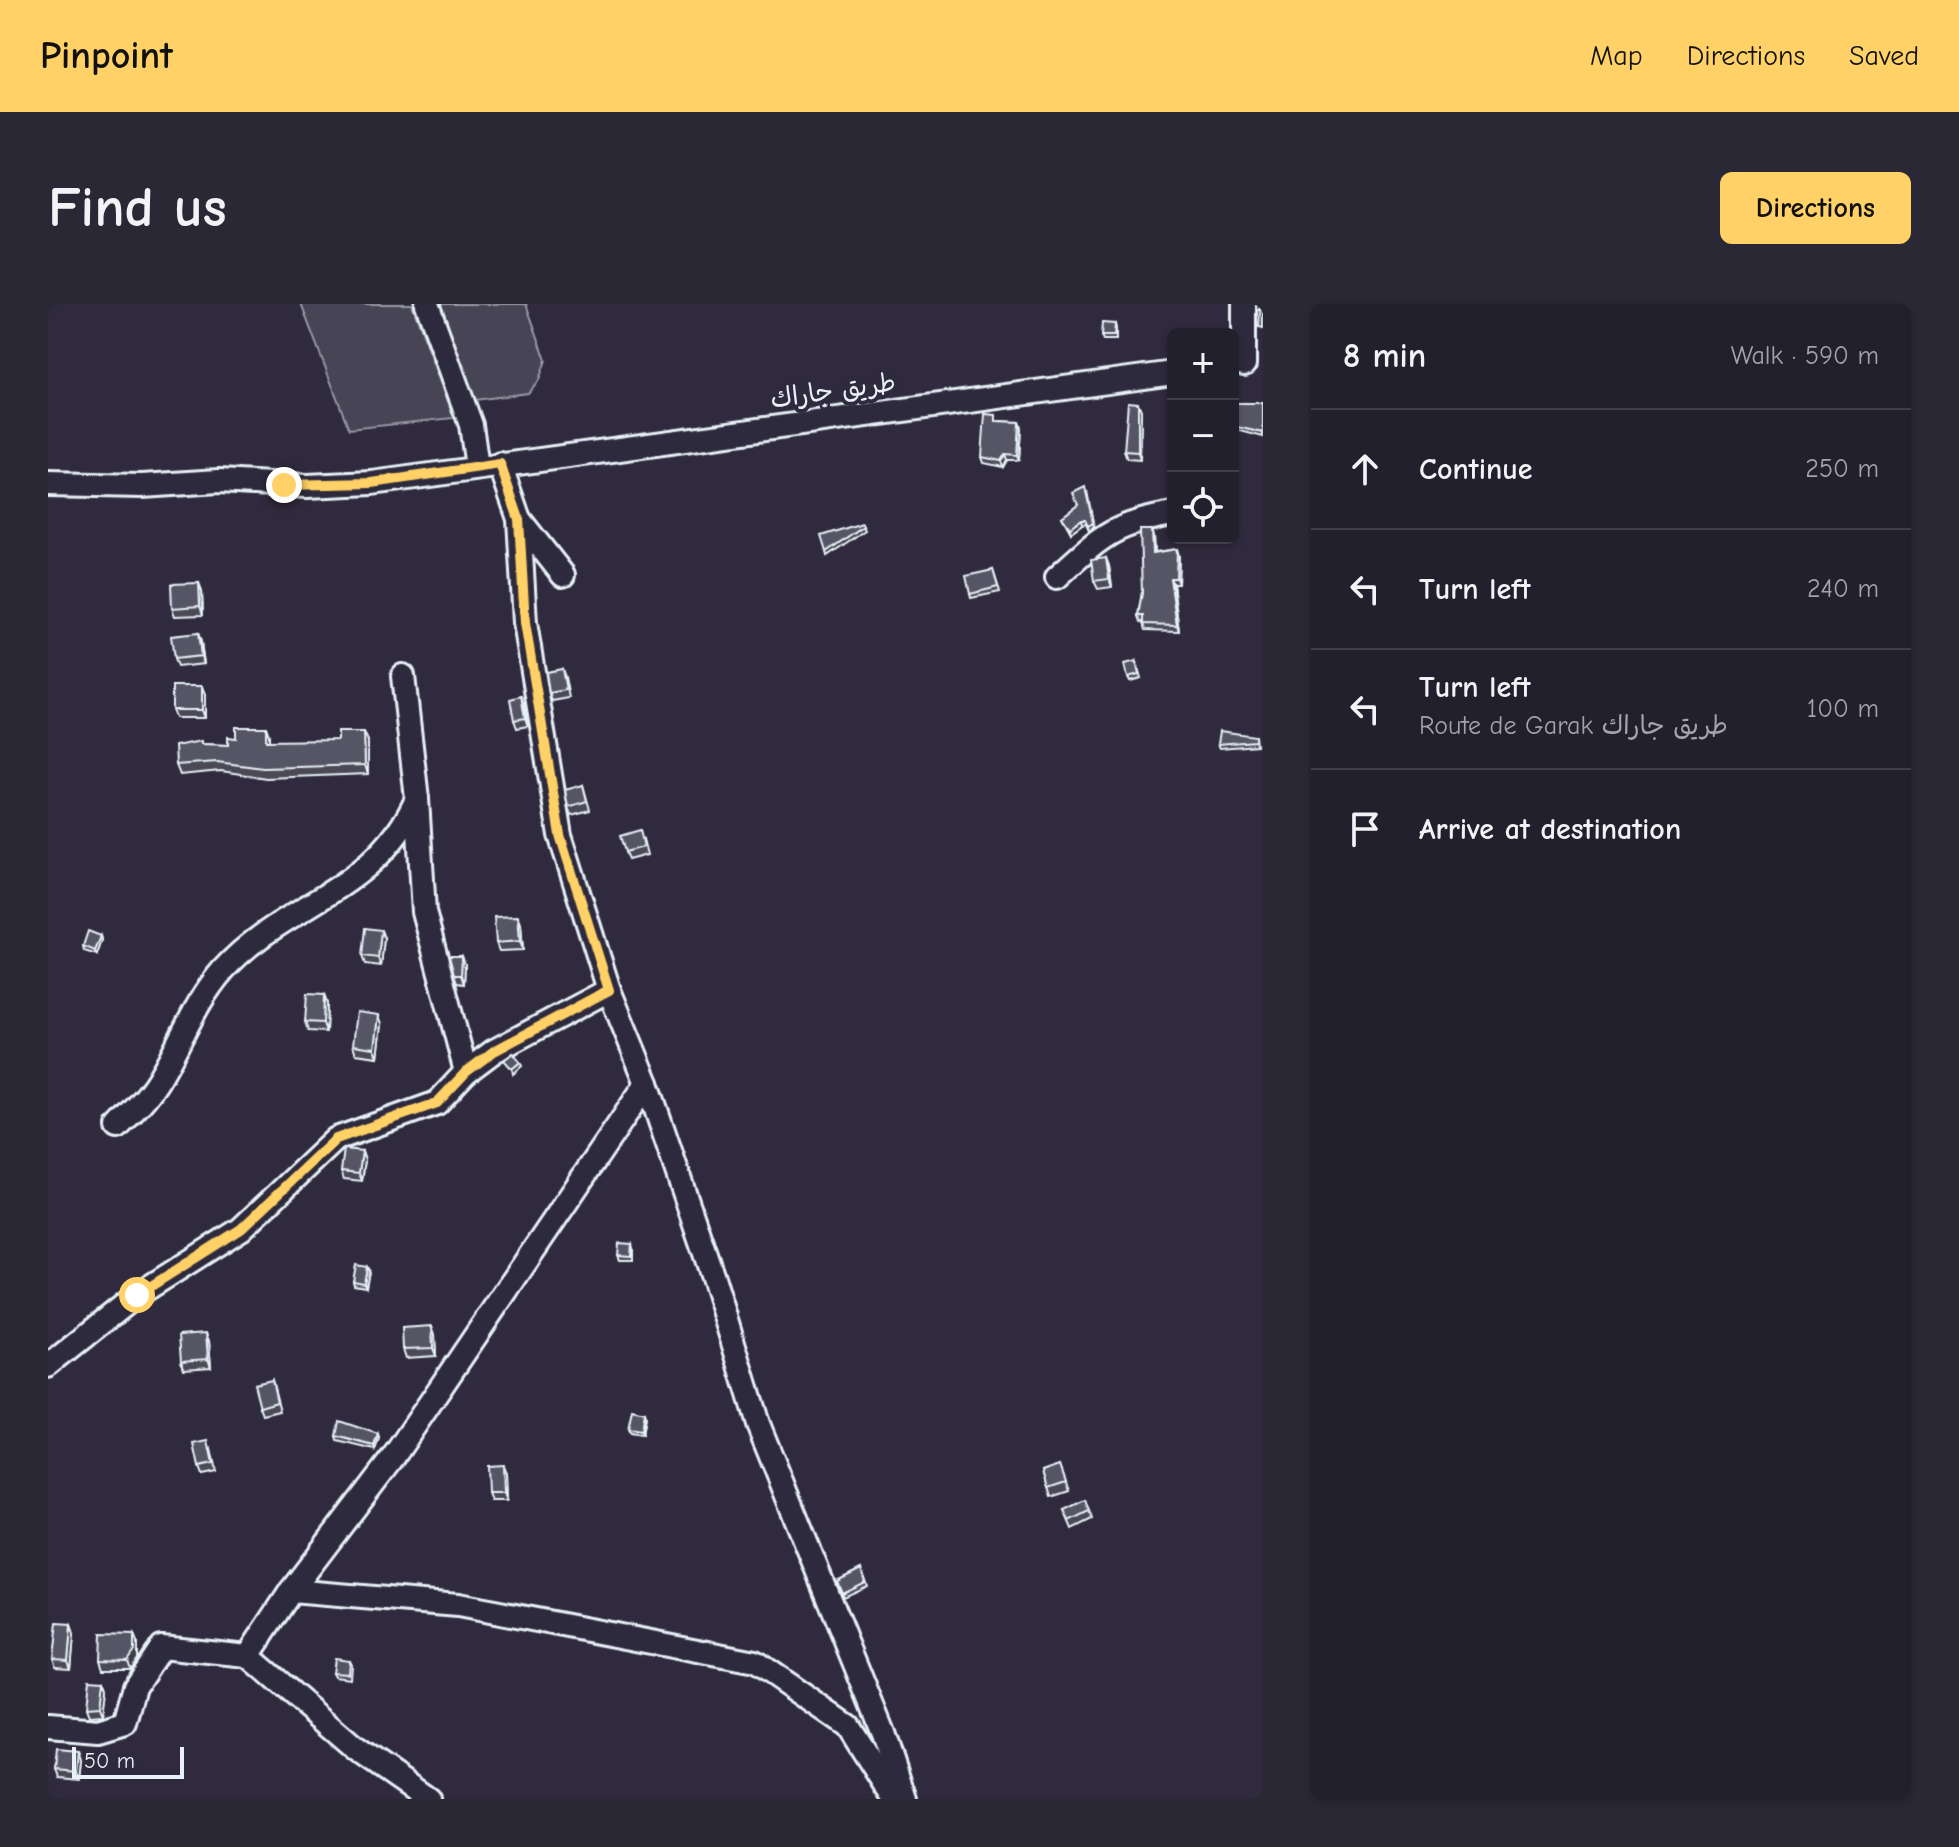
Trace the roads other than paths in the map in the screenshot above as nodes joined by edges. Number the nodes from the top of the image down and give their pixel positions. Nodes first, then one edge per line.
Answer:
1 (427, 304) edge
2 (1244, 304) edge
3 (1247, 364) edge
4 (1167, 374) edge
5 (500, 464) junction
6 (477, 467) junction
7 (48, 484) edge
8 (1167, 515) edge
9 (519, 519) junction
10 (563, 575) dead end
11 (1057, 577) dead end
12 (403, 676) dead end
13 (417, 799) junction
14 (609, 990) junction
15 (466, 1072) junction
16 (647, 1083) junction
17 (118, 1127) dead end
18 (48, 1366) edge
19 (291, 1591) junction
20 (248, 1656) junction
21 (48, 1727) edge
22 (428, 1799) edge
23 (894, 1799) edge
24 (905, 1799) edge

1 - 6 street
2 - 3 street
4 - 5 street, طريق جاراك
5 - 6 street, طريق جاراك
5 - 9 street
6 - 7 street, طريق جاراك
8 - 11 street
9 - 10 street
9 - 14 street
12 - 13 street
13 - 15 street
13 - 17 street
14 - 15 street
14 - 16 street
15 - 18 street
16 - 19 street
16 - 24 street
19 - 20 street
19 - 23 street
20 - 21 street
20 - 22 street

